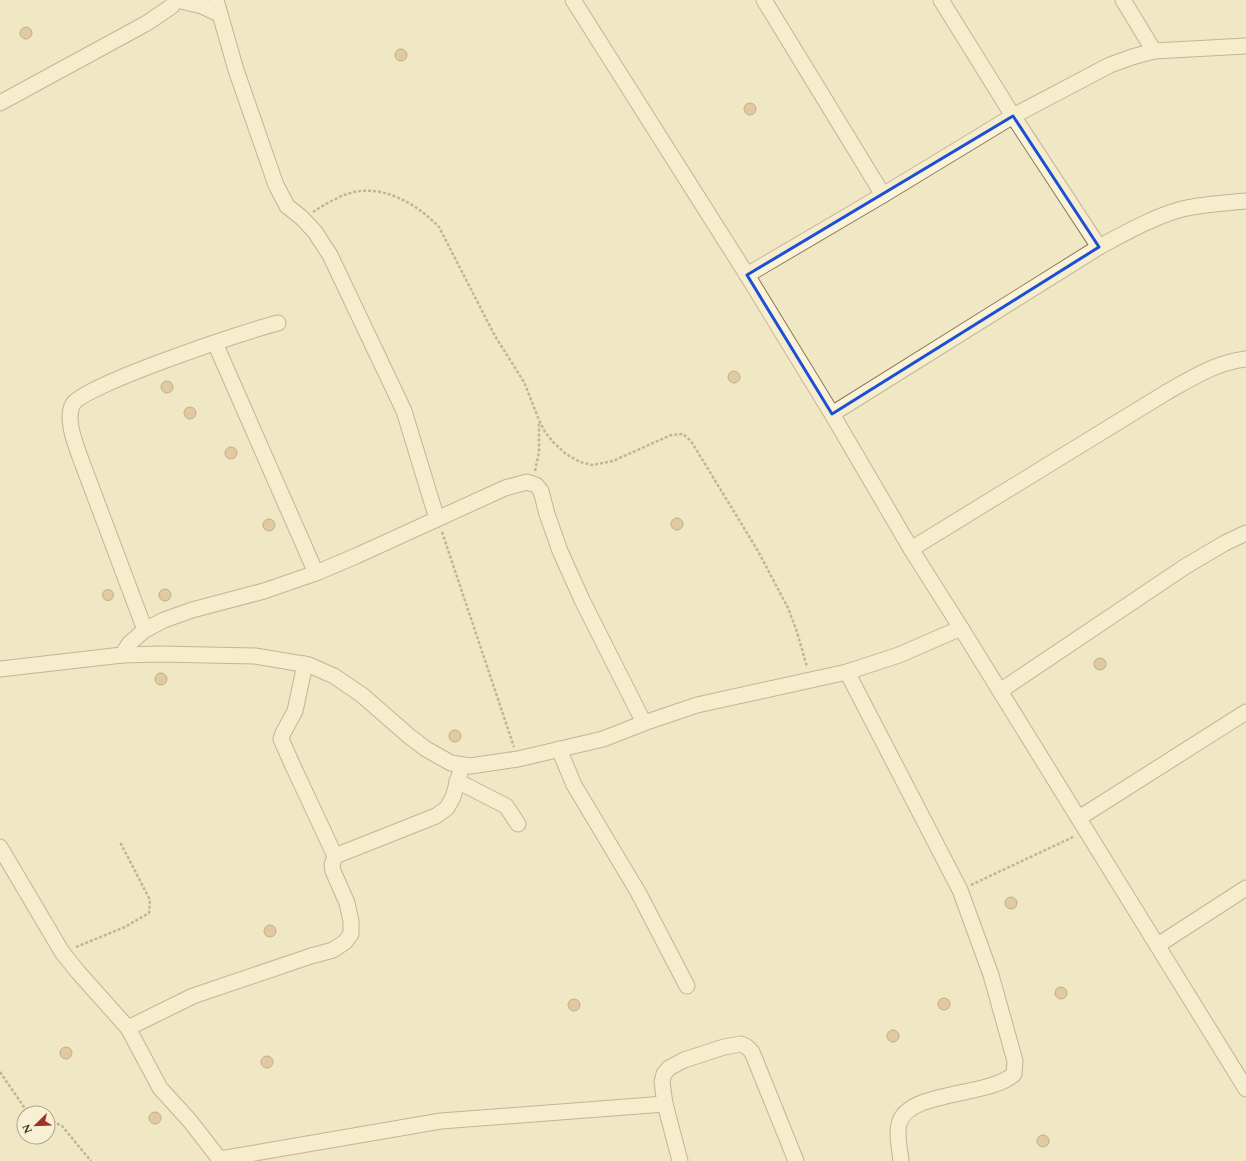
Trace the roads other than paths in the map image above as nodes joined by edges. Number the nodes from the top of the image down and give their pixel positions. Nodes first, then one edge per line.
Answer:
1 (176, 0) edge
2 (574, 0) edge
3 (764, 0) edge
4 (941, 0) edge
5 (1123, 0) edge
6 (218, 7) edge
7 (1246, 46) edge
8 (1154, 51) junction
9 (0, 103) edge
10 (1013, 116) junction
11 (883, 195) junction
12 (1246, 201) edge
13 (1099, 247) junction
14 (747, 275) junction
15 (278, 323) dead end
16 (215, 343) junction
17 (1246, 359) edge
18 (832, 414) junction
19 (437, 519) junction
20 (1246, 533) edge
21 (911, 549) junction
22 (316, 573) junction
23 (961, 628) junction
24 (145, 630) junction
25 (122, 655) junction
26 (304, 664) junction
27 (0, 669) edge
28 (847, 672) junction
29 (1000, 691) junction
30 (1246, 712) edge
31 (644, 723) junction
32 (559, 749) junction
33 (462, 766) junction
34 (457, 781) junction
35 (518, 824) dead end
36 (1083, 824) junction
37 (0, 847) edge
38 (335, 856) junction
39 (1246, 888) edge
40 (1158, 945) junction
41 (687, 986) dead end
42 (128, 1028) junction
43 (1246, 1089) edge
44 (665, 1104) junction
45 (221, 1160) edge
46 (680, 1161) edge
47 (796, 1161) edge
48 (901, 1161) edge

1 - 6 street
1 - 9 street
2 - 14 street
3 - 11 street
4 - 10 street
5 - 8 street
6 - 19 street
7 - 8 street
8 - 10 street
10 - 11 street
10 - 13 street
11 - 14 street
12 - 13 street
13 - 18 street
14 - 18 street
15 - 16 street
16 - 22 street
16 - 24 street
17 - 21 street
18 - 21 street
19 - 22 street
19 - 31 street
20 - 29 street
21 - 23 street
22 - 24 street
23 - 28 street
23 - 29 street
24 - 25 street
25 - 26 street
25 - 27 street
26 - 33 street
26 - 38 street
28 - 31 street
28 - 48 street
29 - 36 street
30 - 36 street
31 - 32 street
32 - 33 street
32 - 41 street
33 - 34 street
34 - 35 street
34 - 38 street
36 - 40 street
37 - 42 street
38 - 42 street
39 - 40 street
40 - 43 street
42 - 45 street
44 - 45 street
44 - 46 street
44 - 47 street

